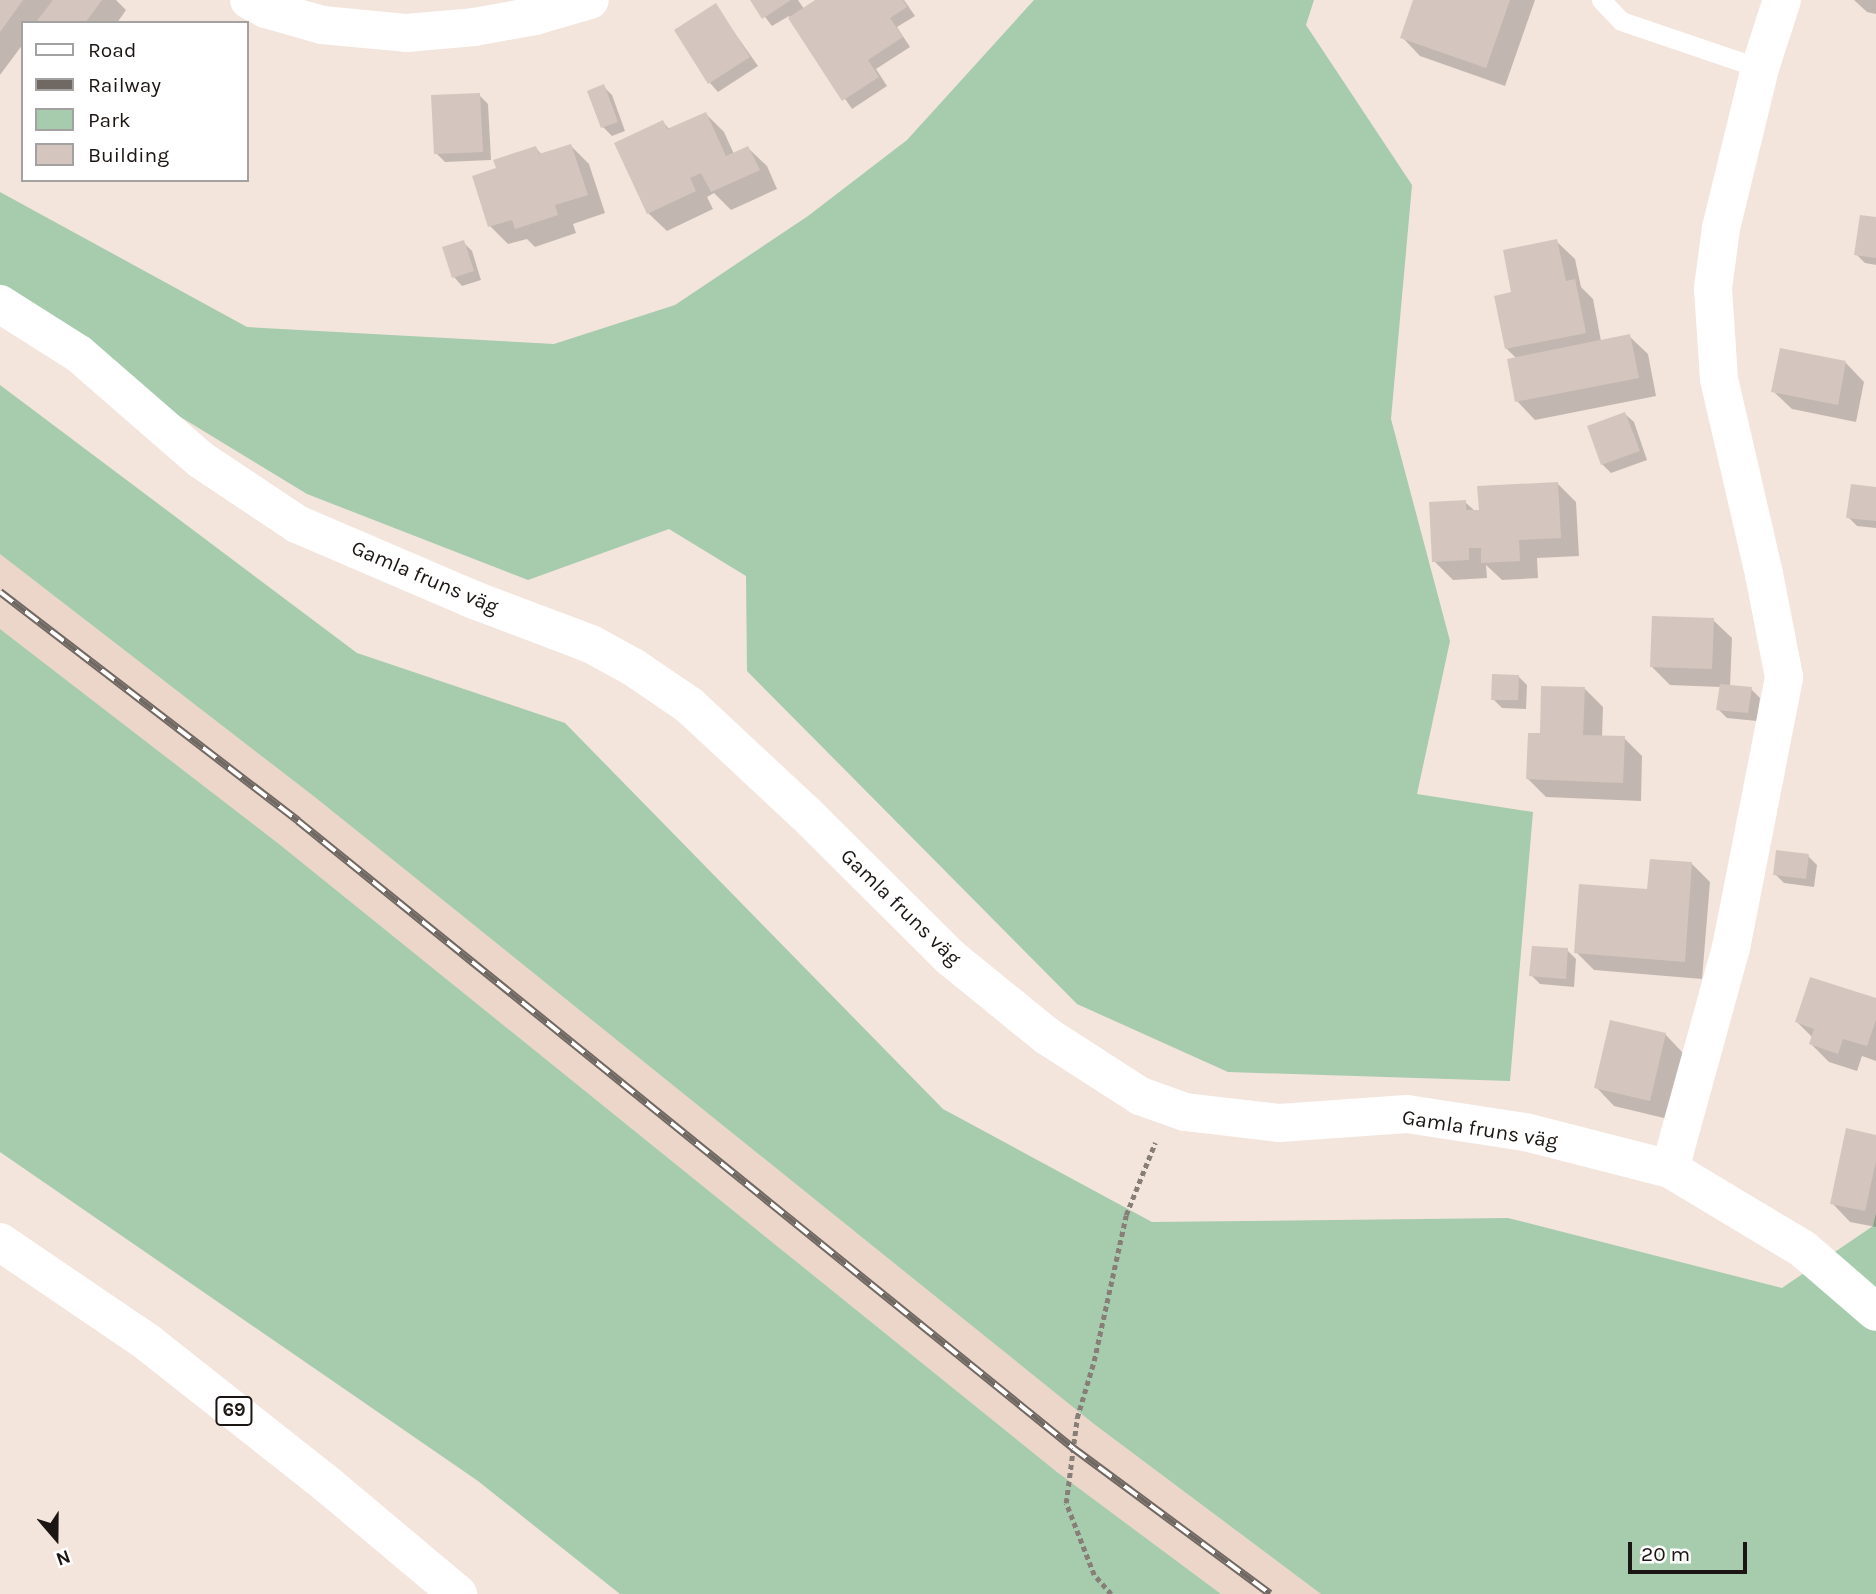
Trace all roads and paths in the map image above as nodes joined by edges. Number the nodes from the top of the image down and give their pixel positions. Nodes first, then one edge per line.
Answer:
1 (250, 0) edge
2 (590, 0) edge
3 (1601, 0) edge
4 (1782, 0) edge
5 (1759, 68) junction
6 (0, 304) edge
7 (1166, 1105) junction
8 (1670, 1170) junction
9 (0, 1242) edge
10 (1876, 1312) edge
11 (458, 1594) edge
12 (1111, 1594) edge

1 - 2 street
3 - 5 lane
4 - 5 street
5 - 8 street
6 - 7 street, Gamla fruns väg
7 - 8 street, Gamla fruns väg
7 - 12 path
8 - 10 street, Gamla fruns väg
9 - 11 street, 69

